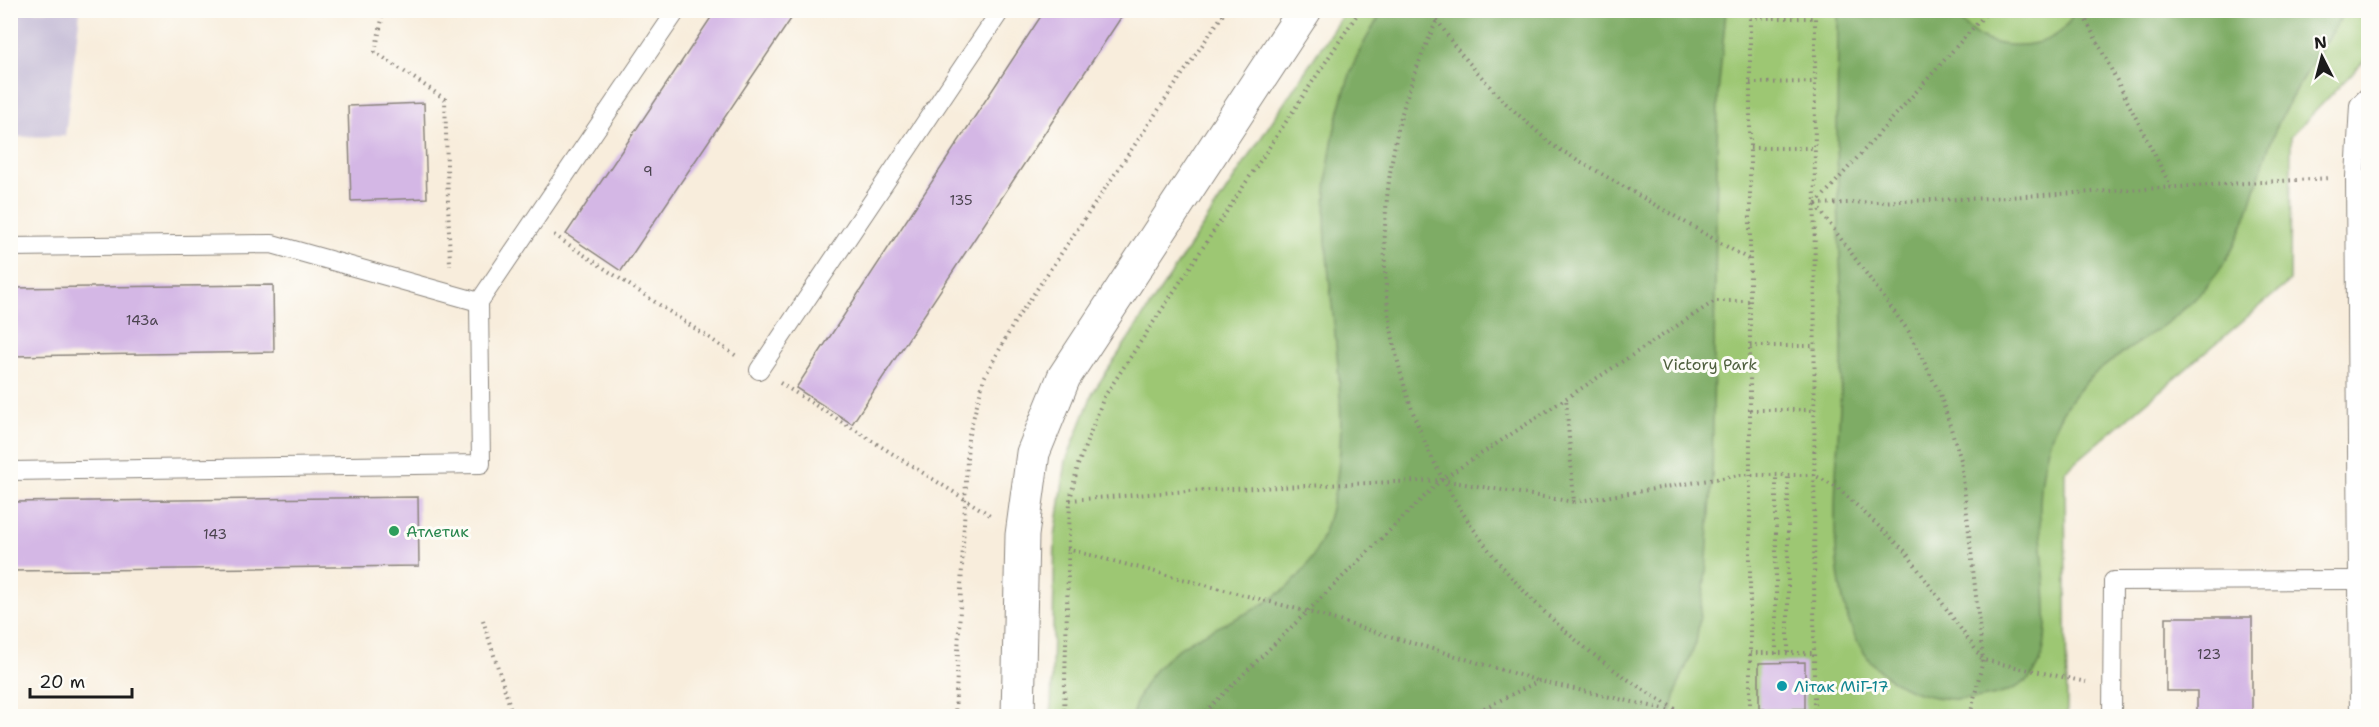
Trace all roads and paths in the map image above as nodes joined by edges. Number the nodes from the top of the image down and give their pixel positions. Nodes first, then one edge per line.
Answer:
1 (384, 10) edge
2 (677, 10) edge
3 (1001, 10) edge
4 (1305, 10) edge
5 (1360, 10) edge
6 (1437, 10) edge
7 (1447, 10) edge
8 (1750, 10) edge
9 (1815, 10) edge
10 (1989, 10) edge
11 (2080, 10) edge
12 (1750, 18) junction
13 (1815, 18) junction
14 (1437, 20) junction
15 (1750, 82) junction
16 (1815, 82) junction
17 (2368, 96) edge
18 (1750, 148) junction
19 (1815, 148) junction
20 (2355, 177) junction
21 (2171, 187) junction
22 (1815, 204) junction
23 (10, 248) edge
24 (1750, 260) junction
25 (450, 294) junction
26 (1750, 301) junction
27 (479, 302) junction
28 (1750, 346) junction
29 (1815, 346) junction
30 (759, 370) dead end
31 (1566, 398) junction
32 (1750, 410) junction
33 (1815, 410) junction
34 (10, 471) edge
35 (1750, 475) junction
36 (1776, 475) junction
37 (1788, 475) junction
38 (1814, 475) junction
39 (1441, 480) junction
40 (1070, 500) junction
41 (1574, 502) junction
42 (1067, 549) junction
43 (2359, 580) junction
44 (1309, 612) junction
45 (483, 620) dead end
46 (1750, 653) junction
47 (1788, 653) junction
48 (1776, 654) junction
49 (1814, 654) junction
50 (1983, 660) junction
51 (1539, 681) junction
52 (2113, 688) junction
53 (1683, 714) junction
54 (513, 717) edge
55 (1018, 717) edge
56 (1064, 717) edge
57 (1201, 717) edge
58 (1468, 717) edge
59 (1688, 717) edge
60 (1750, 717) edge
61 (1814, 717) edge
62 (1970, 717) edge
63 (2112, 717) edge
64 (2359, 717) edge

1 - 25 path
2 - 27 lane
3 - 30 lane
4 - 55 street
5 - 40 path
6 - 14 path
7 - 14 path
8 - 12 path
9 - 13 path
10 - 22 path
11 - 21 path
12 - 13 path
12 - 15 path
13 - 16 path
14 - 24 path
14 - 39 path
15 - 16 path
15 - 18 path
16 - 19 path
17 - 20 lane
18 - 19 path
18 - 24 path
19 - 22 path
20 - 21 path
20 - 43 lane
21 - 22 path
22 - 29 path
22 - 50 path
23 - 25 lane
24 - 26 path
25 - 27 lane
26 - 28 path
26 - 31 path
27 - 34 lane
28 - 29 path
28 - 32 path
29 - 33 path
31 - 39 path
31 - 41 path
32 - 33 path
32 - 35 path
33 - 38 path
35 - 36 path
35 - 41 path
35 - 46 path
36 - 37 path
36 - 48 path
37 - 38 path
37 - 47 path
38 - 49 path
38 - 50 path
39 - 40 path
39 - 41 path
39 - 44 path
39 - 53 path
40 - 42 path
42 - 44 path
42 - 56 path
43 - 52 lane
43 - 64 lane
44 - 51 path
44 - 57 path
45 - 54 path
46 - 48 path
46 - 60 path
47 - 48 path
47 - 49 path
49 - 61 path
50 - 52 path
50 - 62 path
51 - 53 path
51 - 58 path
52 - 63 lane
53 - 59 path

